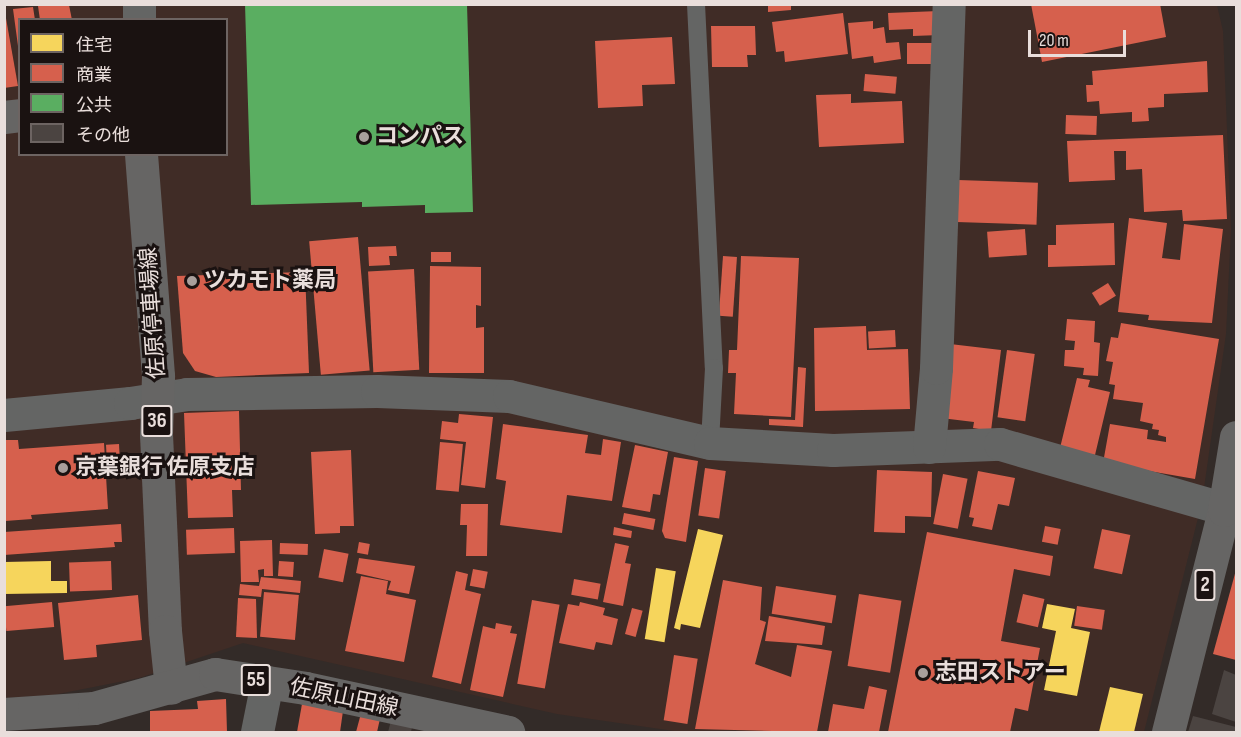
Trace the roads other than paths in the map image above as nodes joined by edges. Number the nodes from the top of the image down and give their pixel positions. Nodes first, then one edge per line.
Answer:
1 (696, 4) edge
2 (949, 4) edge
3 (141, 156) edge
4 (158, 398) junction
5 (4, 415) edge
6 (1236, 437) edge
7 (710, 443) junction
8 (929, 447) junction
9 (1230, 511) edge
10 (267, 682) junction
11 (171, 688) junction
12 (4, 714) edge
13 (257, 732) edge
14 (508, 732) edge
15 (1168, 732) edge

1 - 7 lane
2 - 8 street
3 - 4 main road, 佐原停車場線 / 36
4 - 5 street
4 - 7 street
4 - 11 main road, 佐原停車場線 / 36
6 - 9 main road, 2
7 - 8 street
8 - 9 street
9 - 15 main road, 2
10 - 11 main road, 佐原山田線 / 55
10 - 13 street
10 - 14 main road, 佐原山田線 / 55
11 - 12 main road, 佐原山田線 / 55

